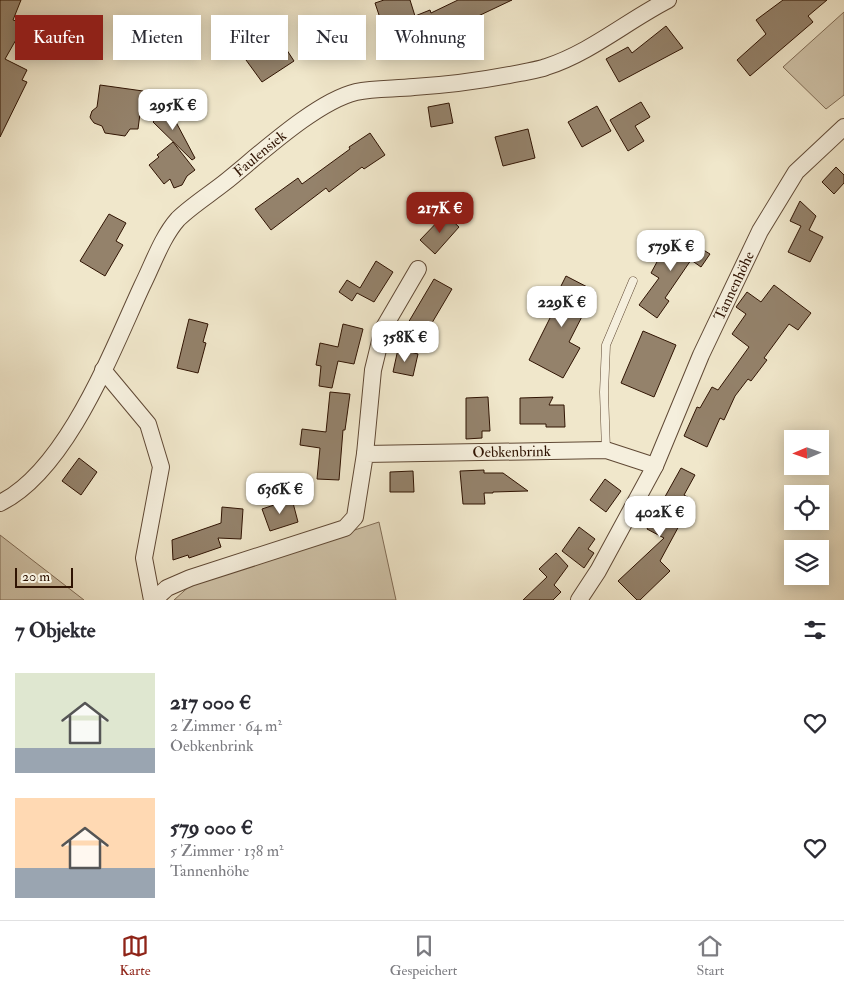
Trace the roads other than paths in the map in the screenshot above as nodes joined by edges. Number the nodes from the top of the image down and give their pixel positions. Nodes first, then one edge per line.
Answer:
1 (668, 0) edge
2 (646, 5) edge
3 (844, 127) edge
4 (418, 269) dead end
5 (633, 282) dead end
6 (103, 370) junction
7 (606, 450) junction
8 (365, 454) junction
9 (656, 466) junction
10 (0, 504) edge
11 (153, 600) edge
12 (579, 600) edge

1 - 2 street, Faulensiek
2 - 6 street, Faulensiek
3 - 9 street, Tannenhöhe
4 - 8 street
5 - 7 lane
6 - 10 street, Faulensiek
6 - 11 street
7 - 8 street, Oebkenbrink
7 - 9 street, Oebkenbrink
8 - 11 street
9 - 12 street, Tannenhöhe

